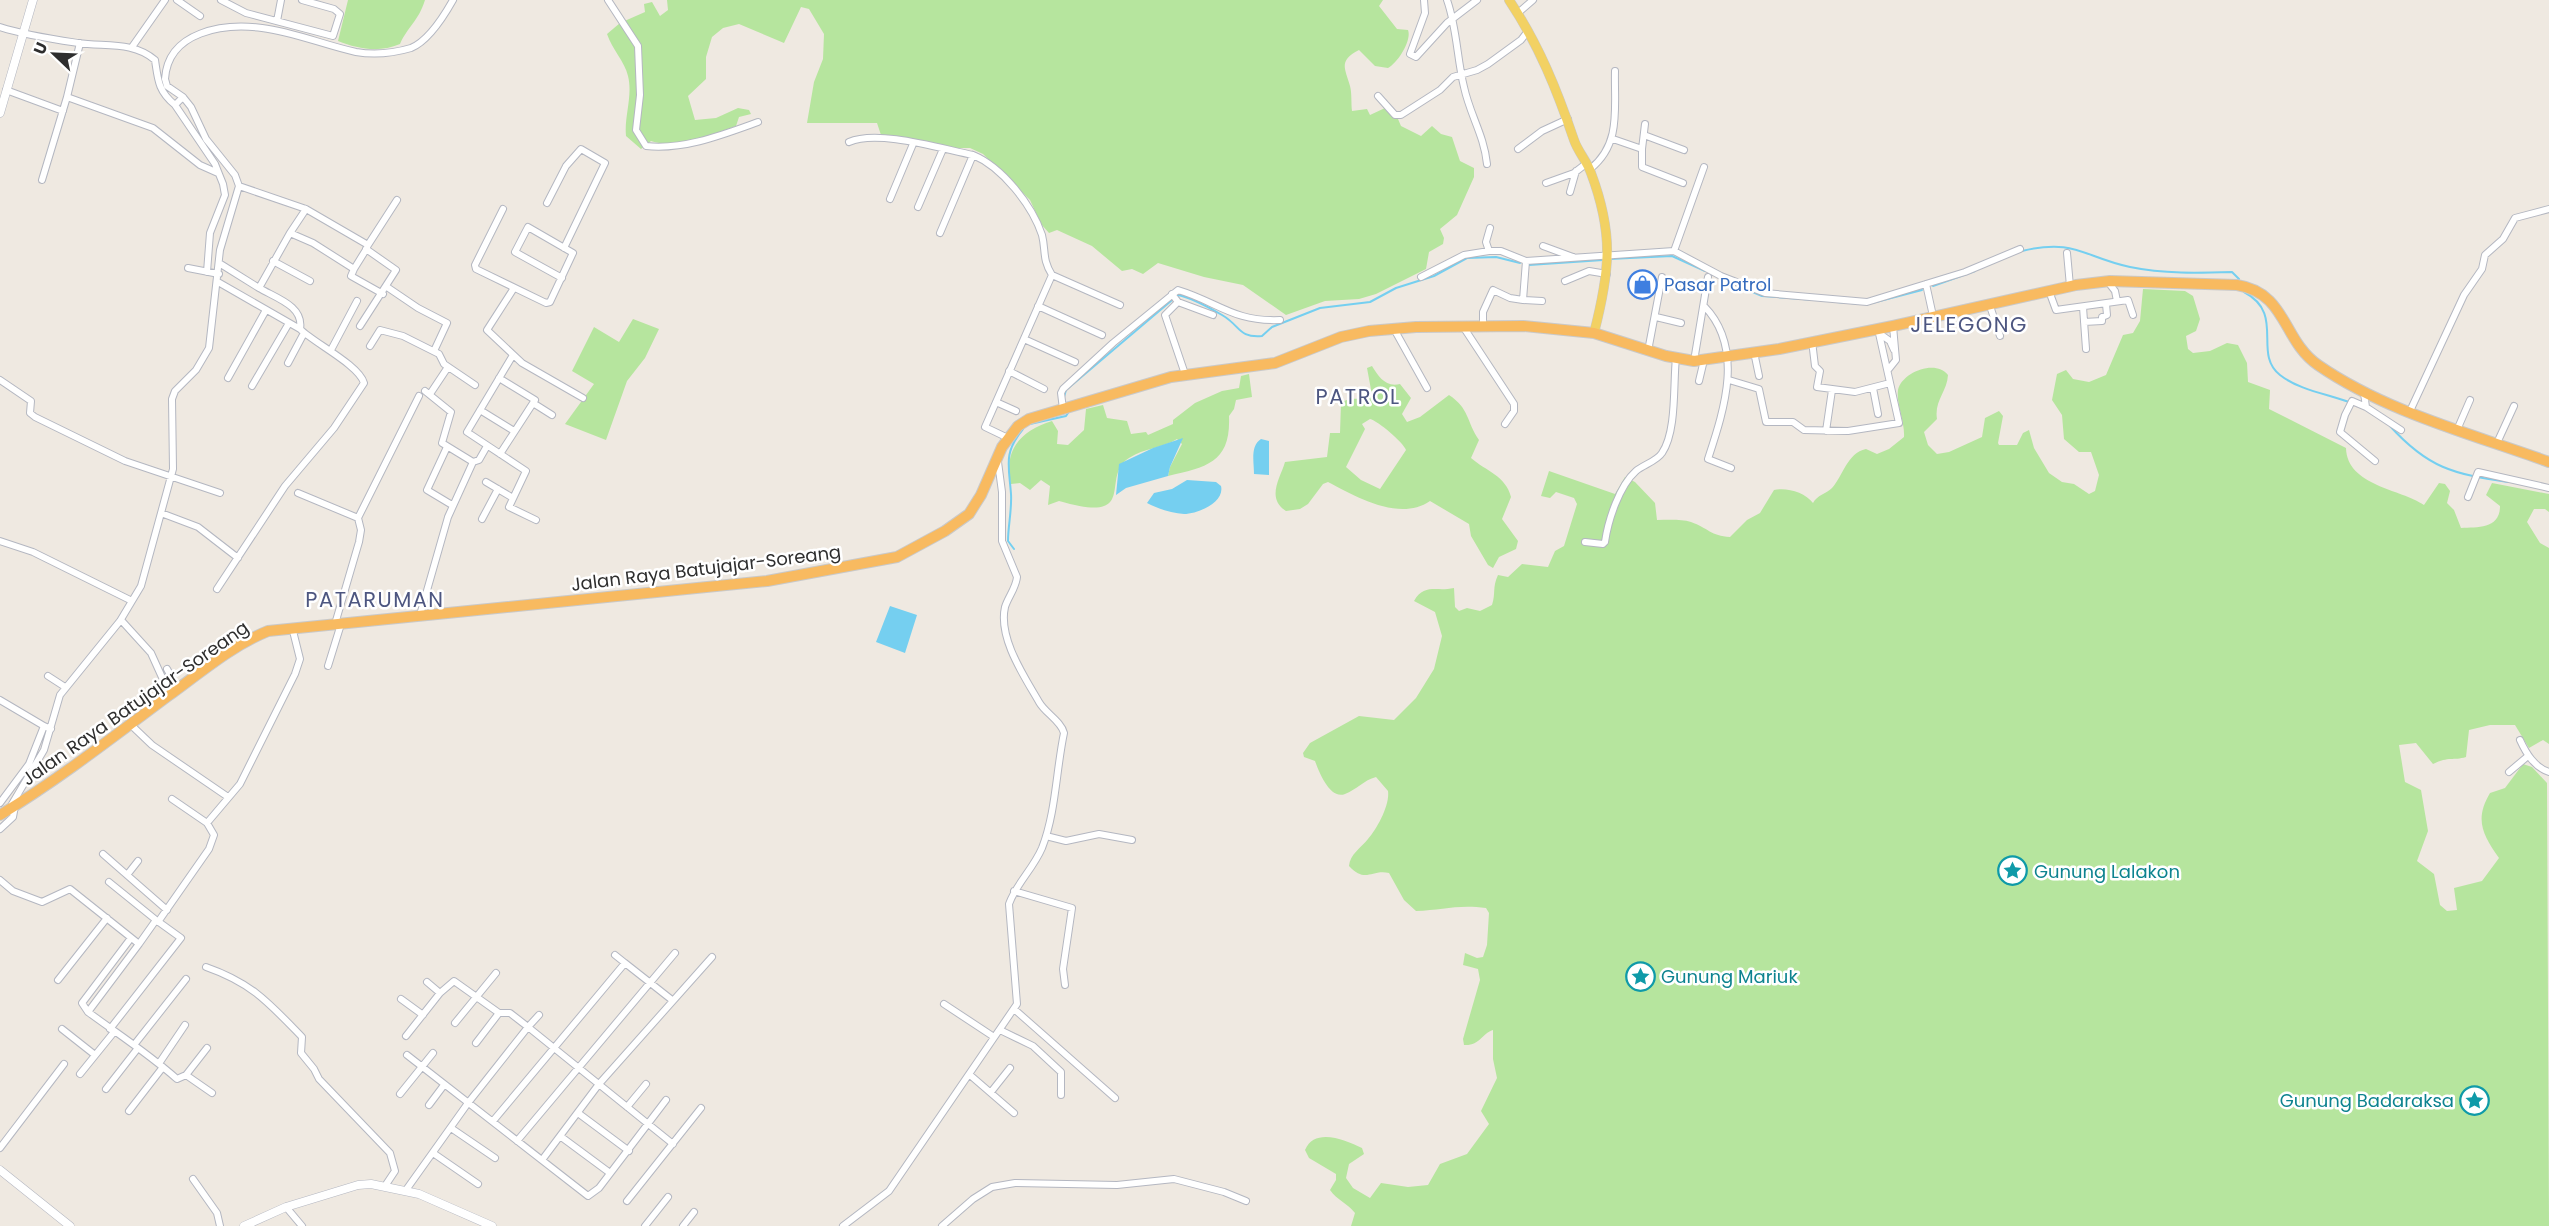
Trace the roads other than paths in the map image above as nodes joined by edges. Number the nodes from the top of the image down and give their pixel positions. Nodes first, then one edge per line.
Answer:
1 (33, 0) edge
2 (165, 0) edge
3 (177, 0) edge
4 (221, 0) edge
5 (281, 0) edge
6 (302, 0) edge
7 (453, 0) edge
8 (608, 0) edge
9 (1424, 0) edge
10 (1447, 0) edge
11 (1477, 0) edge
12 (1509, 0) edge
13 (1533, 0) edge
14 (1518, 13) junction
15 (200, 16) dead end
16 (1454, 18) junction
17 (277, 21) junction
18 (0, 27) edge
19 (1528, 31) junction
20 (22, 34) junction
21 (80, 43) junction
22 (132, 47) junction
23 (1615, 71) dead end
24 (1463, 73) junction
25 (6, 90) junction
26 (1378, 96) dead end
27 (67, 97) junction
28 (183, 97) junction
29 (175, 105) junction
30 (63, 111) junction
31 (0, 113) edge
32 (1568, 119) junction
33 (758, 122) dead end
34 (1645, 124) dead end
35 (1644, 135) junction
36 (1613, 140) junction
37 (849, 142) dead end
38 (913, 144) junction
39 (943, 149) junction
40 (1518, 149) dead end
41 (1642, 149) junction
42 (1684, 150) dead end
43 (973, 155) junction
44 (1486, 164) dead end
45 (1588, 166) junction
46 (1704, 167) dead end
47 (1576, 171) junction
48 (218, 173) junction
49 (42, 180) dead end
50 (1546, 183) dead end
51 (1683, 183) dead end
52 (238, 186) junction
53 (1570, 192) dead end
54 (890, 199) dead end
55 (397, 200) dead end
56 (548, 203) dead end
57 (918, 207) dead end
58 (306, 209) junction
59 (503, 209) dead end
60 (2549, 209) edge
61 (1490, 228) dead end
62 (210, 233) junction
63 (290, 233) junction
64 (940, 233) dead end
65 (224, 237) junction
66 (1543, 246) dead end
67 (367, 247) junction
68 (564, 248) junction
69 (2020, 249) dead end
70 (1674, 250) junction
71 (1489, 251) junction
72 (2067, 253) dead end
73 (1576, 258) junction
74 (1608, 258) junction
75 (273, 261) junction
76 (1526, 261) junction
77 (219, 263) junction
78 (188, 268) dead end
79 (354, 269) junction
80 (207, 272) junction
81 (219, 274) junction
82 (1607, 274) junction
83 (1052, 275) junction
84 (1421, 277) dead end
85 (1662, 277) dead end
86 (1708, 277) dead end
87 (562, 278) junction
88 (310, 281) dead end
89 (1565, 281) dead end
90 (2108, 281) junction
91 (218, 282) junction
92 (1926, 284) junction
93 (2070, 286) junction
94 (387, 287) junction
95 (259, 288) junction
96 (514, 288) junction
97 (2049, 290) junction
98 (383, 294) junction
99 (1177, 295) junction
100 (1523, 300) junction
101 (357, 301) dead end
102 (1542, 301) dead end
103 (2117, 301) junction
104 (1989, 303) junction
105 (2106, 304) junction
106 (1120, 305) dead end
107 (1038, 306) junction
108 (1704, 306) junction
109 (2083, 307) junction
110 (266, 310) junction
111 (1213, 315) dead end
112 (2133, 315) dead end
113 (1933, 316) junction
114 (1656, 317) junction
115 (1280, 320) dead end
116 (2084, 322) junction
117 (289, 323) junction
118 (1681, 323) dead end
119 (360, 326) dead end
120 (1893, 326) junction
121 (1464, 328) junction
122 (1484, 328) junction
123 (1394, 329) junction
124 (302, 331) junction
125 (1879, 332) junction
126 (1594, 333) junction
127 (1102, 335) dead end
128 (2001, 336) dead end
129 (1024, 339) junction
130 (1812, 341) junction
131 (370, 346) dead end
132 (2086, 349) dead end
133 (331, 350) junction
134 (434, 351) junction
135 (1648, 351) junction
136 (1896, 351) junction
137 (1754, 352) junction
138 (513, 355) junction
139 (1727, 357) junction
140 (1676, 358) junction
141 (1699, 361) junction
142 (1075, 362) dead end
143 (288, 363) dead end
144 (448, 367) junction
145 (1888, 370) junction
146 (1009, 371) junction
147 (1185, 374) junction
148 (1759, 376) dead end
149 (228, 378) dead end
150 (499, 378) junction
151 (0, 380) edge
152 (1729, 380) junction
153 (1699, 381) dead end
154 (1890, 383) junction
155 (475, 385) dead end
156 (252, 386) dead end
157 (1427, 388) dead end
158 (1873, 388) junction
159 (1044, 389) dead end
160 (1832, 390) junction
161 (2364, 392) junction
162 (419, 396) dead end
163 (583, 398) dead end
164 (2470, 400) dead end
165 (996, 402) junction
166 (533, 403) junction
167 (2514, 406) dead end
168 (2366, 407) junction
169 (1063, 409) junction
170 (480, 410) junction
171 (1016, 411) dead end
172 (2410, 411) junction
173 (1878, 414) dead end
174 (552, 415) dead end
175 (1505, 424) dead end
176 (2401, 430) dead end
177 (2457, 430) junction
178 (514, 431) junction
179 (1826, 431) junction
180 (1008, 438) junction
181 (2497, 442) junction
182 (487, 446) junction
183 (447, 447) junction
184 (500, 454) junction
185 (997, 459) junction
186 (2375, 461) dead end
187 (473, 462) junction
188 (2549, 462) edge
189 (1731, 468) dead end
190 (171, 477) junction
191 (486, 482) dead end
192 (2549, 488) edge
193 (498, 489) junction
194 (220, 493) dead end
195 (298, 493) dead end
196 (2468, 496) dead end
197 (513, 498) junction
198 (452, 505) junction
199 (161, 513) junction
200 (358, 518) junction
201 (482, 519) dead end
202 (536, 520) dead end
203 (0, 541) edge
204 (1585, 542) dead end
205 (238, 558) junction
206 (217, 589) dead end
207 (132, 601) junction
208 (420, 615) junction
209 (121, 620) junction
210 (338, 624) junction
211 (292, 627) junction
212 (328, 666) dead end
213 (167, 669) dead end
214 (48, 676) dead end
215 (65, 687) junction
216 (174, 692) junction
217 (0, 700) edge
218 (130, 724) junction
219 (47, 727) junction
220 (2520, 740) dead end
221 (2528, 756) junction
222 (2509, 772) dead end
223 (2549, 772) edge
224 (228, 798) junction
225 (172, 799) dead end
226 (6, 809) edge
227 (207, 823) junction
228 (0, 829) edge
229 (1046, 836) junction
230 (1132, 840) dead end
231 (103, 854) dead end
232 (138, 861) dead end
233 (127, 875) junction
234 (0, 880) edge
235 (108, 882) dead end
236 (1014, 891) junction
237 (167, 910) junction
238 (107, 918) junction
239 (157, 921) junction
240 (131, 938) junction
241 (139, 944) junction
242 (675, 953) dead end
243 (615, 955) dead end
244 (712, 957) dead end
245 (625, 963) junction
246 (206, 967) dead end
247 (496, 973) dead end
248 (186, 979) dead end
249 (58, 980) dead end
250 (650, 981) junction
251 (427, 982) dead end
252 (1065, 985) dead end
253 (440, 993) junction
254 (476, 997) junction
255 (401, 999) dead end
256 (672, 1000) junction
257 (944, 1004) dead end
258 (1014, 1009) junction
259 (88, 1012) junction
260 (499, 1013) junction
261 (423, 1015) junction
262 (539, 1015) dead end
263 (455, 1023) dead end
264 (185, 1025) dead end
265 (528, 1027) junction
266 (62, 1029) dead end
267 (112, 1030) junction
268 (1000, 1030) junction
269 (406, 1036) dead end
270 (994, 1038) junction
271 (476, 1043) dead end
272 (136, 1047) junction
273 (207, 1048) dead end
274 (556, 1048) junction
275 (433, 1053) dead end
276 (407, 1054) dead end
277 (95, 1055) junction
278 (64, 1064) dead end
279 (161, 1065) junction
280 (578, 1066) junction
281 (422, 1068) junction
282 (1010, 1068) dead end
283 (80, 1074) dead end
284 (186, 1075) junction
285 (970, 1075) junction
286 (599, 1084) junction
287 (646, 1084) dead end
288 (444, 1085) junction
289 (106, 1089) dead end
290 (991, 1092) junction
291 (212, 1094) dead end
292 (400, 1094) dead end
293 (1061, 1095) dead end
294 (1115, 1098) dead end
295 (666, 1100) dead end
296 (468, 1103) junction
297 (429, 1105) dead end
298 (627, 1107) junction
299 (701, 1108) dead end
300 (129, 1112) dead end
301 (578, 1113) junction
302 (1014, 1113) dead end
303 (493, 1121) junction
304 (649, 1124) junction
305 (451, 1128) junction
306 (560, 1136) junction
307 (517, 1141) junction
308 (673, 1144) junction
309 (0, 1148) edge
310 (628, 1151) junction
311 (433, 1153) junction
312 (495, 1158) dead end
313 (542, 1160) junction
314 (0, 1170) edge
315 (610, 1173) junction
316 (193, 1179) dead end
317 (478, 1184) dead end
318 (385, 1186) junction
319 (406, 1190) junction
320 (668, 1197) dead end
321 (627, 1201) dead end
322 (1246, 1202) dead end
323 (286, 1207) junction
324 (694, 1212) dead end
325 (70, 1226) edge
326 (220, 1226) edge
327 (244, 1226) edge
328 (302, 1226) edge
329 (492, 1226) edge
330 (645, 1226) edge
331 (683, 1226) edge
332 (843, 1226) edge
333 (942, 1226) edge

1 - 20 street
2 - 22 street
3 - 15 street
4 - 17 street
5 - 17 street
6 - 17 street
7 - 28 street
8 - 33 street
9 - 16 street
10 - 16 street
11 - 16 street
12 - 14 main road
13 - 14 street
14 - 19 main road
16 - 24 street
18 - 20 street
19 - 24 street
19 - 32 main road
20 - 21 street
20 - 25 street
21 - 22 street
21 - 27 street
22 - 29 street
23 - 36 street
24 - 26 street
24 - 44 street
25 - 30 street
25 - 31 street
27 - 30 street
27 - 48 street
28 - 29 street
28 - 52 street
29 - 48 street
30 - 49 street
32 - 40 street
32 - 45 main road
34 - 35 street
35 - 41 street
35 - 42 street
36 - 41 street
36 - 45 street
37 - 38 street
38 - 39 street
38 - 54 street
39 - 43 street
39 - 57 street
41 - 51 street
43 - 64 street
43 - 83 street
45 - 47 street
45 - 74 main road
46 - 70 street
47 - 50 street
47 - 53 street
48 - 62 street
52 - 58 street
52 - 65 street
55 - 67 street
56 - 68 street
58 - 63 street
58 - 67 street
59 - 96 street
60 - 172 street
61 - 71 street
62 - 65 street
62 - 80 street
63 - 75 street
63 - 79 street
65 - 77 street
66 - 73 street
67 - 79 street
67 - 94 street
68 - 87 street
68 - 87 street
69 - 92 street
70 - 74 street
70 - 92 street
71 - 76 street
71 - 84 street
72 - 93 street
73 - 74 street
73 - 76 street
74 - 82 main road
75 - 88 street
75 - 95 street
76 - 100 street
77 - 81 street
77 - 95 street
78 - 80 street
79 - 98 street
80 - 81 street
81 - 91 street
82 - 89 street
82 - 126 main road
83 - 106 street
83 - 107 street
85 - 114 street
86 - 108 street
87 - 96 street
90 - 93 highway, Jalan Raya Batujajar-Soreang
90 - 103 street
90 - 161 highway, Jalan Raya Batujajar-Soreang
91 - 110 street
91 - 190 street
92 - 113 street
93 - 97 highway, Jalan Raya Batujajar-Soreang
94 - 98 street
94 - 134 street
95 - 124 street
96 - 138 street
97 - 104 highway, Jalan Raya Batujajar-Soreang
97 - 109 street
98 - 119 street
99 - 111 street
99 - 115 street
99 - 147 street
99 - 169 street
100 - 102 street
100 - 122 street
101 - 133 street
103 - 105 street
103 - 112 street
104 - 113 highway, Jalan Raya Batujajar-Soreang
104 - 128 street
105 - 109 street
105 - 116 street
107 - 127 street
107 - 129 street
108 - 139 street
108 - 141 street
109 - 116 street
110 - 117 street
110 - 149 street
113 - 120 highway, Jalan Raya Batujajar-Soreang
114 - 118 street
114 - 135 street
116 - 132 street
117 - 124 street
117 - 156 street
120 - 125 highway, Jalan Raya Batujajar-Soreang
120 - 136 street
121 - 122 highway, Jalan Raya Batujajar-Soreang
121 - 123 highway, Jalan Raya Batujajar-Soreang
121 - 175 street
122 - 126 highway, Jalan Raya Batujajar-Soreang
123 - 147 highway, Jalan Raya Batujajar-Soreang
123 - 157 street
124 - 133 street
124 - 143 street
125 - 130 highway, Jalan Raya Batujajar-Soreang
125 - 136 street
125 - 145 street
126 - 135 highway, Jalan Raya Batujajar-Soreang
129 - 142 street
129 - 146 street
130 - 137 highway, Jalan Raya Batujajar-Soreang
130 - 160 street
131 - 134 street
133 - 205 street
134 - 144 street
135 - 140 highway, Jalan Raya Batujajar-Soreang
136 - 145 street
137 - 139 highway, Jalan Raya Batujajar-Soreang
137 - 148 street
138 - 150 street
138 - 163 street
139 - 141 highway, Jalan Raya Batujajar-Soreang
139 - 152 street
140 - 141 highway, Jalan Raya Batujajar-Soreang
140 - 204 street
141 - 153 street
144 - 155 street
144 - 183 street
145 - 154 street
146 - 159 street
146 - 165 street
147 - 169 highway, Jalan Raya Batujajar-Soreang
150 - 166 street
150 - 170 street
151 - 190 street
152 - 179 street
152 - 189 street
154 - 158 street
154 - 179 street
158 - 160 street
158 - 173 street
160 - 179 street
161 - 168 street
161 - 172 highway, Jalan Raya Batujajar-Soreang
162 - 200 street
164 - 177 street
165 - 171 street
165 - 180 street
166 - 174 street
166 - 178 street
167 - 181 street
168 - 176 street
168 - 186 street
169 - 180 highway, Jalan Raya Batujajar-Soreang
170 - 178 street
170 - 182 street
172 - 177 highway, Jalan Raya Batujajar-Soreang
177 - 181 highway, Jalan Raya Batujajar-Soreang
178 - 184 street
180 - 185 highway, Jalan Raya Batujajar-Soreang
181 - 188 highway, Jalan Raya Batujajar-Soreang
182 - 184 street
182 - 187 street
183 - 187 street
183 - 198 street
184 - 197 street
185 - 208 highway, Jalan Raya Batujajar-Soreang
185 - 229 street
187 - 198 street
190 - 194 street
190 - 199 street
191 - 193 street
192 - 196 street
193 - 197 street
193 - 201 street
195 - 200 street
197 - 202 street
198 - 208 street
199 - 205 street
199 - 207 street
200 - 210 street
203 - 207 street
205 - 206 street
207 - 209 street
208 - 210 highway, Jalan Raya Batujajar-Soreang
209 - 215 street
209 - 216 street
210 - 211 highway, Jalan Raya Batujajar-Soreang
210 - 212 street
211 - 216 highway, Jalan Raya Batujajar-Soreang
211 - 224 street
213 - 216 street
214 - 215 street
215 - 219 street
216 - 218 highway, Jalan Raya Batujajar-Soreang
217 - 219 street
218 - 224 street
218 - 226 highway, Jalan Raya Batujajar-Soreang
219 - 226 street
219 - 226 street
220 - 221 street
221 - 222 street
221 - 223 street
224 - 227 street
225 - 227 street
226 - 228 street
227 - 237 street
229 - 230 street
229 - 236 street
231 - 233 street
232 - 233 street
233 - 237 street
234 - 238 street
235 - 239 street
236 - 252 street
236 - 258 street
237 - 239 street
238 - 240 street
238 - 249 street
239 - 241 street
239 - 267 street
240 - 241 street
240 - 259 street
241 - 259 street
242 - 250 street
243 - 245 street
244 - 256 street
245 - 250 street
245 - 274 street
246 - 318 street
247 - 254 street
248 - 272 street
250 - 256 street
250 - 280 street
251 - 253 street
253 - 254 street
253 - 261 street
254 - 260 street
254 - 263 street
255 - 261 street
256 - 286 street
257 - 270 street
258 - 268 street
258 - 294 street
259 - 267 street
260 - 265 street
260 - 271 street
261 - 269 street
262 - 265 street
264 - 279 street
265 - 274 street
265 - 296 street
266 - 277 street
267 - 272 street
267 - 277 street
268 - 270 street
268 - 293 street
270 - 285 street
272 - 279 street
272 - 289 street
273 - 284 street
274 - 280 street
274 - 303 street
275 - 281 street
276 - 281 street
277 - 283 street
278 - 309 street
279 - 284 street
279 - 300 street
280 - 286 street
280 - 307 street
281 - 288 street
281 - 292 street
282 - 290 street
284 - 291 street
285 - 290 street
285 - 332 street
286 - 298 street
286 - 301 street
287 - 298 street
288 - 296 street
288 - 297 street
290 - 302 street
295 - 304 street
296 - 303 street
296 - 305 street
298 - 304 street
299 - 308 street
301 - 306 street
301 - 310 street
303 - 307 street
304 - 308 street
304 - 310 street
305 - 311 street
305 - 312 street
306 - 313 street
306 - 315 street
307 - 313 street
308 - 321 street
310 - 315 street
311 - 317 street
311 - 319 street
313 - 315 street
314 - 325 street
316 - 326 street
318 - 319 street
318 - 323 street
319 - 329 street
320 - 330 street
322 - 333 street
323 - 327 street
323 - 328 street
324 - 331 street

